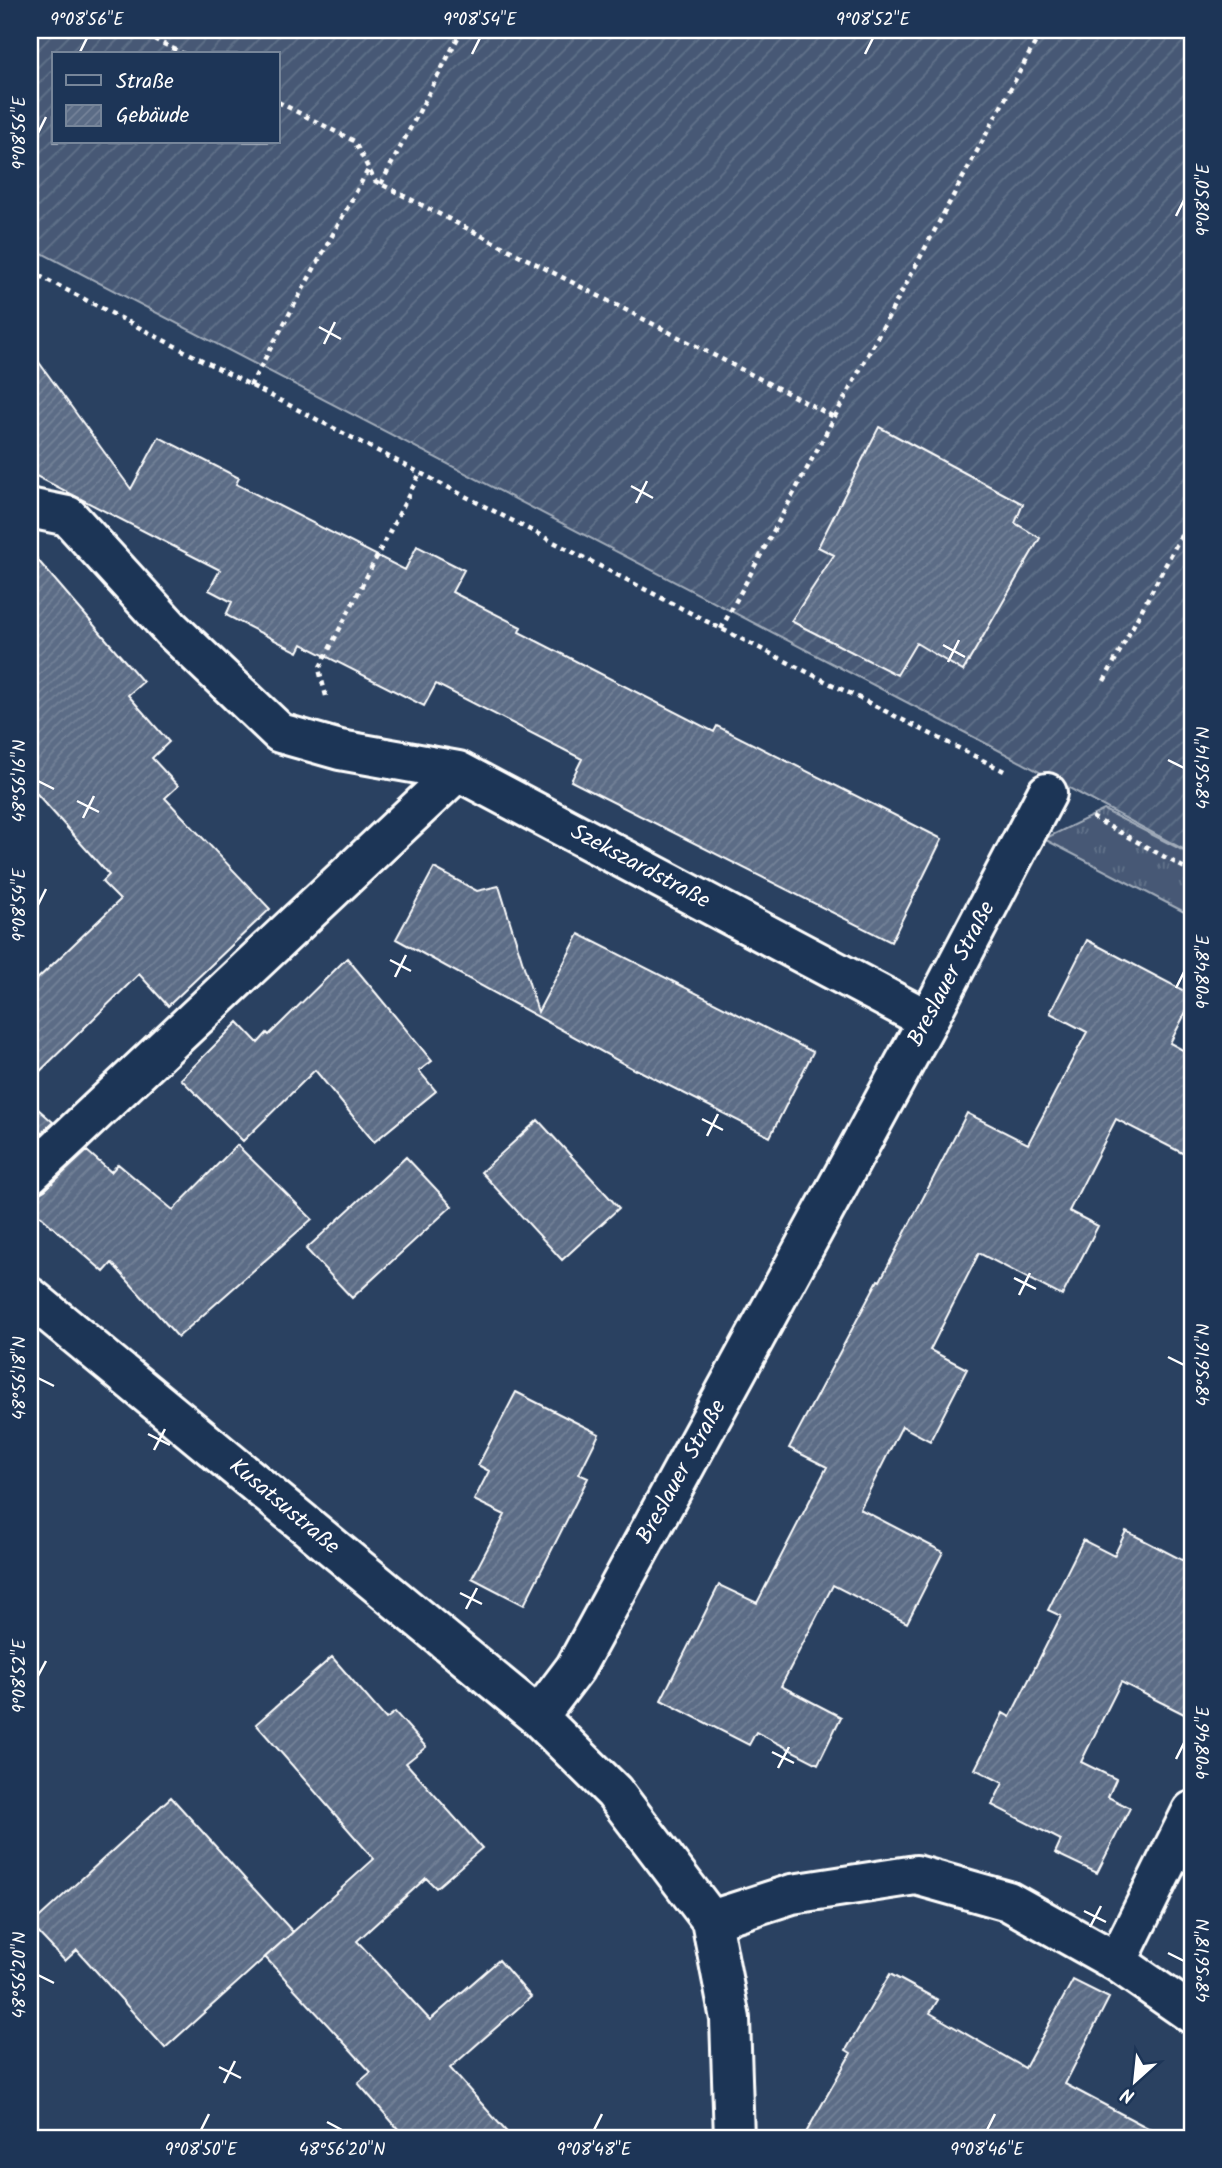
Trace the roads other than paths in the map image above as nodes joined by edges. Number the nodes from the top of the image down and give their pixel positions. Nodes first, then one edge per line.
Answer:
1 (30, 511) edge
2 (458, 771) junction
3 (1047, 793) road end
4 (928, 1020) junction
5 (30, 1174) edge
6 (30, 1297) edge
7 (538, 1717) junction
8 (1192, 1811) edge
9 (711, 1920) junction
10 (1117, 1962) junction
11 (1192, 2014) edge
12 (734, 2138) edge

1 - 2 street, Szekszardstraße
2 - 4 street, Szekszardstraße
2 - 5 street
3 - 4 street, Breslauer Straße
4 - 7 street, Breslauer Straße
6 - 7 street, Kusatsustraße
7 - 9 street
8 - 10 street
9 - 10 street
9 - 12 street
10 - 11 street

